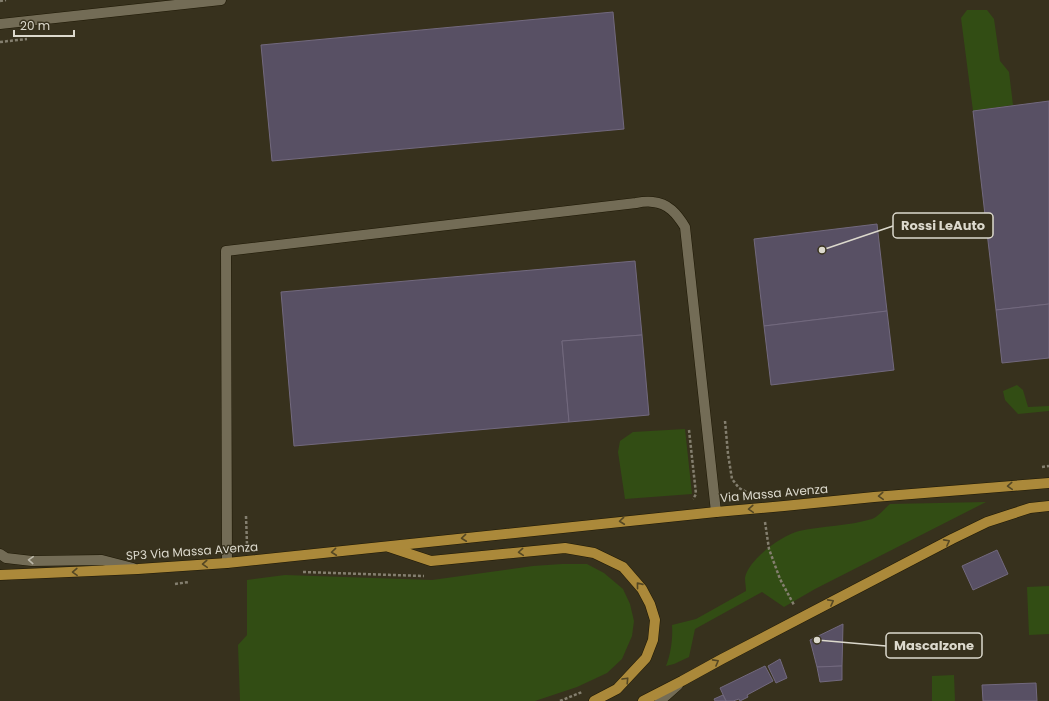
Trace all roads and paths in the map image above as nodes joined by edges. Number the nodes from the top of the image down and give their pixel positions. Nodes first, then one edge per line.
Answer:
1 (6, 0) edge
2 (222, 0) edge
3 (0, 1) edge
4 (0, 24) edge
5 (27, 39) dead end
6 (0, 42) edge
7 (725, 422) dead end
8 (689, 430) dead end
9 (1049, 483) edge
10 (756, 494) dead end
11 (693, 499) dead end
12 (1049, 506) edge
13 (716, 512) junction
14 (246, 516) dead end
15 (502, 534) joint
16 (385, 546) junction
17 (253, 549) dead end
18 (0, 554) edge
19 (227, 563) junction
20 (138, 569) junction
21 (299, 572) dead end
22 (0, 575) edge
23 (430, 576) dead end
24 (191, 582) dead end
25 (175, 584) dead end
26 (682, 681) junction
27 (586, 690) dead end
28 (560, 701) edge
29 (594, 701) edge
30 (643, 701) edge
31 (660, 701) edge

1 - 3 path
2 - 4 street
5 - 6 path
7 - 10 path
8 - 11 path
9 -> 13 main road, Via Massa Avenza
26 -> 12 main road
13 -> 15 main road, Via Massa Avenza
13 - 19 street
14 - 17 path
15 -> 16 main road, SP3 Via Massa Avenza
16 -> 19 main road, SP3 Via Massa Avenza
29 -> 16 main road, SP3 Via Massa Avenza
20 -> 18 street
19 -> 20 main road, SP3 Via Massa Avenza
20 -> 22 main road, SP3 Via Massa Avenza
21 - 23 path
24 - 25 path
26 - 30 main road
26 - 31 street
27 - 28 path

